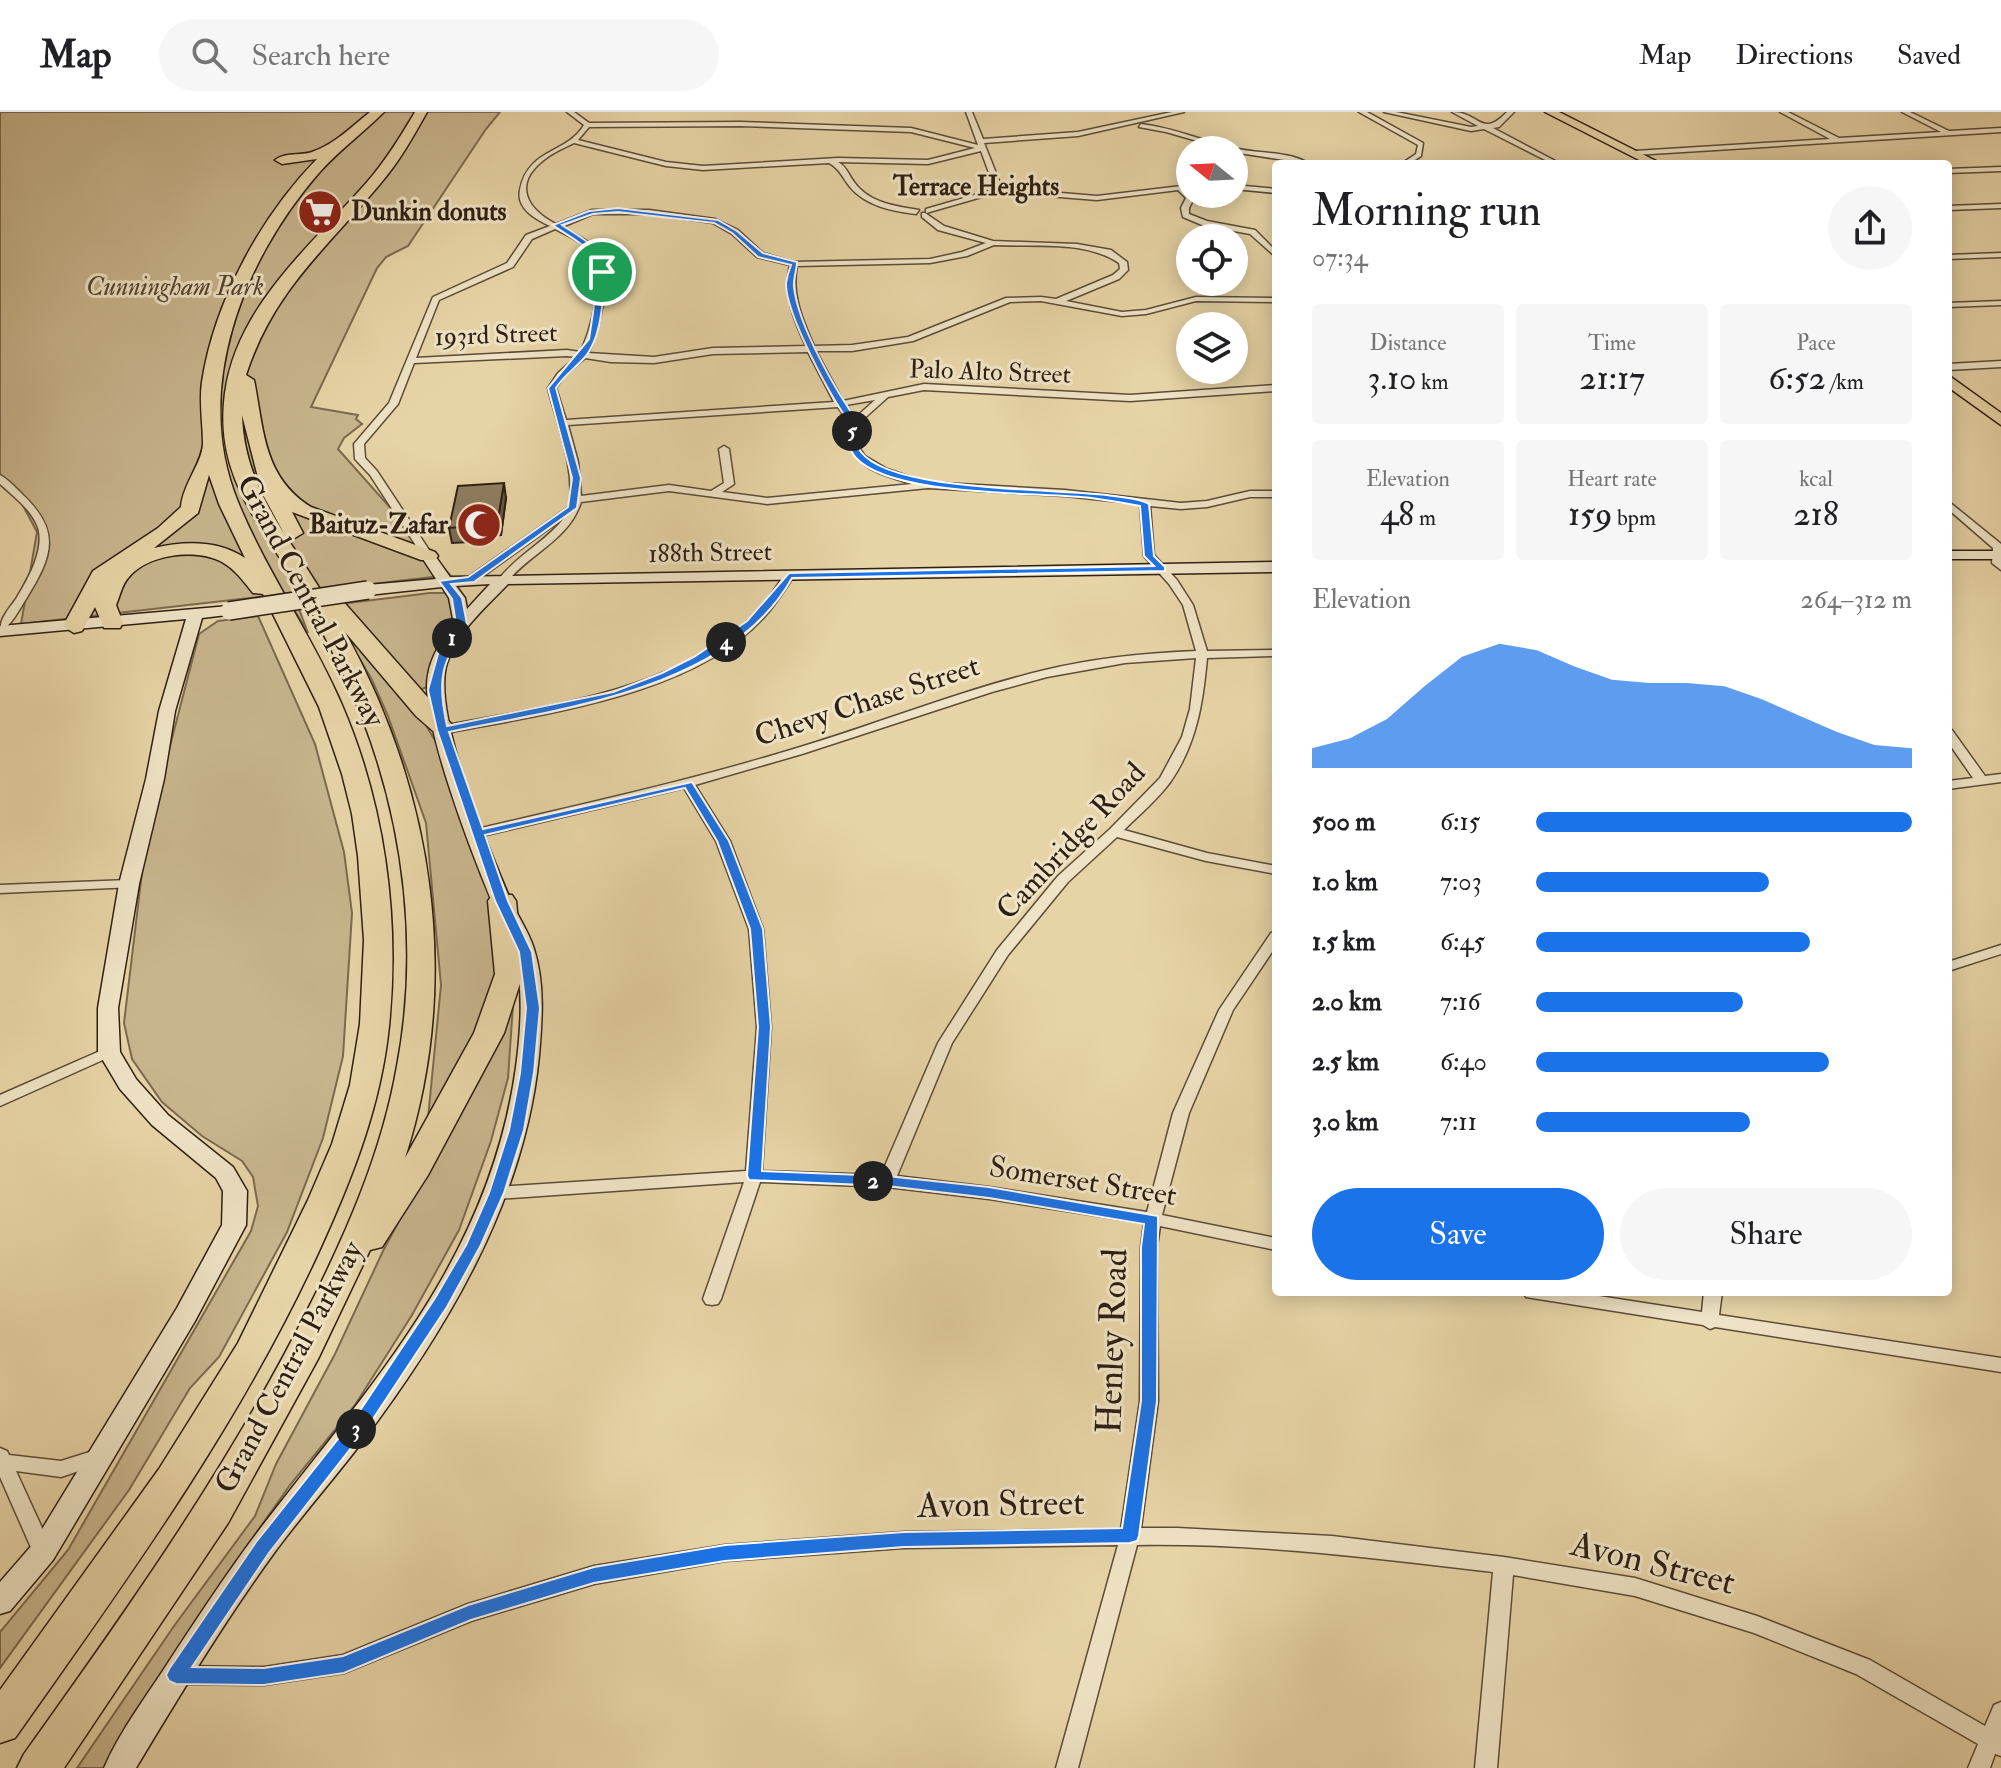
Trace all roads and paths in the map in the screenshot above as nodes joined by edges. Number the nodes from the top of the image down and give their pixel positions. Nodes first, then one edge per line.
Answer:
1 (358, 112) edge
2 (379, 112) edge
3 (421, 112) edge
4 (570, 112) edge
5 (969, 112) edge
6 (1138, 112) edge
7 (1181, 112) edge
8 (1385, 112) edge
9 (1455, 112) edge
10 (1511, 112) edge
11 (1550, 112) edge
12 (1783, 112) edge
13 (1905, 112) edge
14 (1365, 114) edge
15 (437, 115) dead end
16 (587, 125) junction
17 (1128, 125) junction
18 (1485, 127) junction
19 (2001, 130) edge
20 (1950, 134) junction
21 (352, 135) junction
22 (407, 139) junction
23 (571, 140) junction
24 (1837, 141) junction
25 (982, 144) junction
26 (1635, 153) junction
27 (850, 160) junction
28 (1295, 160) edge
29 (1411, 160) edge
30 (1550, 160) edge
31 (1648, 160) edge
32 (831, 161) junction
33 (842, 167) junction
34 (2001, 169) edge
35 (384, 171) junction
36 (1952, 171) edge
37 (310, 176) junction
38 (1176, 188) edge
39 (1248, 188) edge
40 (999, 190) junction
41 (1272, 191) edge
42 (306, 205) dead end
43 (340, 205) dead end
44 (2001, 206) edge
45 (1185, 208) edge
46 (1952, 208) edge
47 (923, 213) junction
48 (556, 225) junction
49 (314, 240) dead end
50 (277, 241) dead end
51 (993, 243) junction
52 (2001, 247) edge
53 (1991, 248) junction
54 (1952, 249) edge
55 (1272, 251) edge
56 (2001, 254) edge
57 (1952, 257) edge
58 (794, 264) junction
59 (292, 275) junction
60 (239, 291) junction
61 (1272, 300) edge
62 (1057, 302) junction
63 (2001, 303) edge
64 (1952, 305) edge
65 (768, 351) junction
66 (812, 351) junction
67 (582, 355) junction
68 (412, 361) junction
69 (241, 362) junction
70 (818, 362) junction
71 (2001, 364) edge
72 (1952, 367) edge
73 (1952, 383) edge
74 (1272, 388) edge
75 (886, 394) junction
76 (839, 404) junction
77 (2001, 420) edge
78 (561, 423) junction
79 (854, 423) junction
80 (213, 445) junction
81 (724, 449) dead end
82 (889, 473) junction
83 (268, 477) junction
84 (0, 478) edge
85 (928, 485) junction
86 (895, 488) junction
87 (1272, 494) edge
88 (710, 495) junction
89 (574, 504) junction
90 (1145, 504) junction
91 (1952, 507) edge
92 (1952, 555) edge
93 (428, 556) junction
94 (2000, 559) edge
95 (1272, 567) edge
96 (1162, 569) junction
97 (789, 576) junction
98 (471, 580) junction
99 (503, 580) junction
100 (444, 581) junction
101 (195, 615) junction
102 (286, 616) junction
103 (112, 623) junction
104 (462, 624) junction
105 (74, 626) junction
106 (0, 630) edge
107 (1272, 653) edge
108 (1202, 654) junction
109 (442, 728) junction
110 (1952, 739) edge
111 (2001, 778) edge
112 (1981, 780) junction
113 (688, 784) junction
114 (1952, 784) edge
115 (1115, 832) junction
116 (478, 833) junction
117 (1272, 869) edge
118 (129, 884) junction
119 (0, 889) edge
120 (502, 901) junction
121 (1272, 942) edge
122 (2001, 949) edge
123 (1952, 966) edge
124 (109, 1052) junction
125 (0, 1101) edge
126 (754, 1176) junction
127 (887, 1181) junction
128 (497, 1193) junction
129 (1153, 1219) junction
130 (1272, 1243) edge
131 (341, 1282) junction
132 (1556, 1296) edge
133 (1713, 1296) edge
134 (712, 1299) dead end
135 (1710, 1322) junction
136 (2001, 1365) edge
137 (99, 1457) junction
138 (2, 1459) edge
139 (1130, 1536) junction
140 (43, 1552) junction
141 (1504, 1565) junction
142 (0, 1602) edge
143 (176, 1675) junction
144 (2001, 1712) edge
145 (0, 1724) edge
146 (1995, 1743) edge
147 (39, 1768) edge
148 (119, 1768) edge
149 (1067, 1768) edge
150 (1486, 1768) edge
151 (1979, 1768) edge

1 - 21 highway
2 - 21 highway, Grand Central Parkway
2 - 42 highway
3 - 22 highway, Grand Central Parkway
4 - 16 street
5 - 25 street
6 - 17 street
7 - 17 street
8 - 14 street
8 - 18 street
9 - 18 street
10 - 18 street
11 - 26 main road
12 - 24 street
13 - 20 street
14 - 29 street
15 - 35 highway
16 - 23 street
16 - 25 street
17 - 25 street
17 - 28 street
18 - 30 street
19 - 20 street
20 - 24 street
21 - 37 highway, Grand Central Parkway
21 - 37 highway
22 - 35 highway, Grand Central Parkway
22 - 43 highway
23 - 32 street
23 - 48 street
24 - 26 street
25 - 27 street
25 - 40 street
26 - 31 main road
27 - 32 street
27 - 33 street
32 - 33 street
33 - 47 street
34 - 36 street
35 - 59 highway, Grand Central Parkway
37 - 60 highway, Grand Central Parkway
38 - 40 street
39 - 41 street
40 - 47 street
44 - 46 street
45 - 55 street
47 - 51 street
48 - 58 street
48 - 67 street
48 - 68 street
49 - 59 highway
50 - 60 highway
51 - 58 street
51 - 62 street
52 - 53 street
53 - 54 street
53 - 56 street
56 - 57 street
58 - 66 street
59 - 69 highway, Grand Central Parkway
60 - 80 highway, Grand Central Parkway
61 - 62 street
62 - 66 street
63 - 64 street
65 - 66 street
65 - 67 street, 193rd Street
65 - 70 street
66 - 70 street
67 - 68 street, 193rd Street
67 - 78 street
68 - 93 street
69 - 83 highway
69 - 131 highway, Grand Central Parkway
70 - 76 street
71 - 72 street
73 - 77 main road
74 - 75 street, Palo Alto Street
75 - 76 street, Palo Alto Street
75 - 79 street
76 - 78 street, Palo Alto Street
76 - 79 street
78 - 89 street
79 - 82 street
80 - 102 highway, Grand Central Parkway
80 - 105 highway
81 - 88 street
82 - 85 street
82 - 86 street
83 - 93 highway
83 - 109 highway
84 - 106 street
85 - 86 street
85 - 90 street
86 - 88 street
87 - 90 street
88 - 89 street
89 - 98 street
89 - 99 street
90 - 96 street, Cambridge Road
91 - 94 street
92 - 94 main road
93 - 100 main road
95 - 96 main road, 188th Street
96 - 97 main road, 188th Street
96 - 108 street, Cambridge Road
97 - 99 main road, 188th Street
97 - 109 street
98 - 99 main road, 188th Street
98 - 100 main road, 188th Street
99 - 104 main road, Grand Central Parkway
100 - 101 main road, 188th Street, bridge
100 - 104 main road
101 - 103 main road
101 - 118 main road
102 - 103 highway
102 - 145 highway, Grand Central Parkway
103 - 105 main road
104 - 109 main road, Grand Central Parkway
105 - 106 main road
107 - 108 street, Chevy Chase Street
108 - 113 street, Chevy Chase Street
108 - 115 street, Cambridge Road
109 - 116 main road, Grand Central Parkway
110 - 112 street
111 - 112 street
112 - 114 street
113 - 116 street, Chevy Chase Street
113 - 126 street
115 - 117 street
115 - 127 street, Cambridge Road
116 - 120 main road, Grand Central Parkway
118 - 119 street
118 - 124 main road
120 - 128 main road, Grand Central Parkway
120 - 131 highway
121 - 129 street, Henley Road
122 - 123 street
124 - 125 street
124 - 137 main road
126 - 127 street, Somerset Street
126 - 128 street, Somerset Street
126 - 134 street
127 - 129 street, Somerset Street
128 - 143 main road, Grand Central Parkway
129 - 130 street, Somerset Street
129 - 139 street, Henley Road
131 - 147 highway, Grand Central Parkway
132 - 135 street
133 - 135 street
135 - 136 street
137 - 138 street
137 - 140 main road
138 - 140 street
139 - 141 street, Avon Street
139 - 143 street, Avon Street
139 - 149 street, Henley Road
140 - 142 main road
141 - 146 street, Avon Street
141 - 150 street
143 - 148 main road, Grand Central Parkway
144 - 146 street
146 - 151 street

